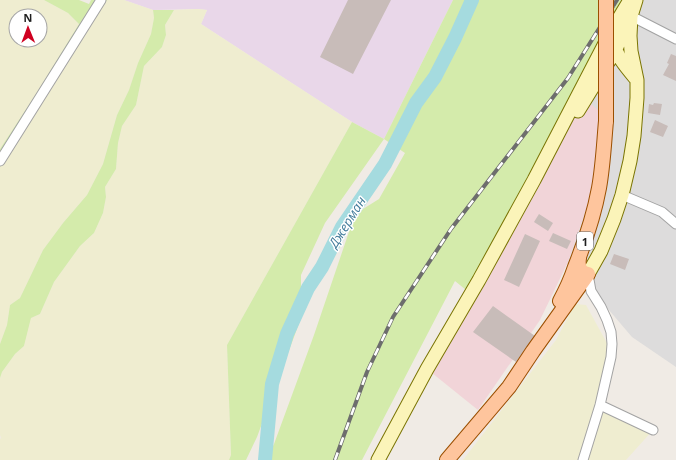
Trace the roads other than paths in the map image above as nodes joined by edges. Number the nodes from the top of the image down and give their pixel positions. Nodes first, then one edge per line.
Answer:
1 (100, 0) edge
2 (606, 0) edge
3 (630, 0) edge
4 (636, 0) edge
5 (631, 16) junction
6 (613, 28) junction
7 (676, 39) edge
8 (615, 51) junction
9 (637, 80) junction
10 (0, 161) edge
11 (534, 180) junction
12 (622, 195) junction
13 (676, 224) edge
14 (579, 258) junction
15 (588, 274) junction
16 (533, 351) junction
17 (600, 405) junction
18 (653, 430) dead end
19 (378, 460) edge
20 (447, 460) edge
21 (583, 460) edge

1 - 10 street
2 - 14 main road, 1, bridge
3 - 6 street
4 - 5 street
5 - 7 street
5 - 8 street
5 - 9 street
6 - 8 street
6 - 11 street
8 - 9 street
8 - 11 street
9 - 12 street
11 - 19 street
12 - 13 street
12 - 15 street
14 - 15 main road
14 - 16 main road, 1
15 - 16 main road
15 - 17 street
16 - 20 main road, 1
17 - 18 street
17 - 21 street

